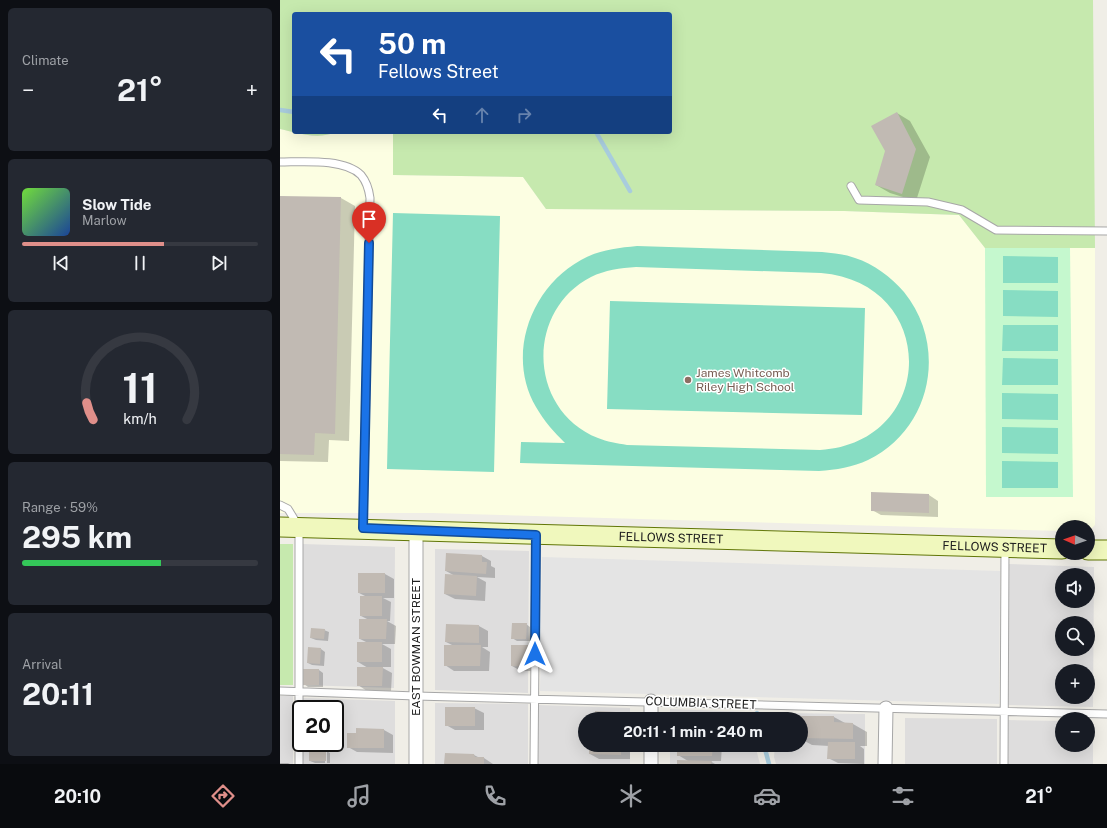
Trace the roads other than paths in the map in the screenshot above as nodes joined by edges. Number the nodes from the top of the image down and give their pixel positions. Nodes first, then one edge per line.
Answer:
1 (280, 162) edge
2 (851, 186) dead end
3 (1107, 231) edge
4 (280, 505) edge
5 (280, 527) edge
6 (299, 527) junction
7 (363, 528) junction
8 (416, 530) junction
9 (536, 535) junction
10 (1005, 548) junction
11 (1055, 549) edge
12 (1095, 550) edge
13 (1107, 550) edge
14 (280, 691) edge
15 (299, 691) junction
16 (416, 696) junction
17 (535, 698) junction
18 (651, 702) junction
19 (886, 708) junction
20 (1004, 711) junction
21 (651, 712) edge
22 (1107, 714) edge
23 (651, 752) edge
24 (299, 764) edge
25 (416, 764) edge
26 (534, 764) edge
27 (651, 764) edge
28 (885, 764) edge
29 (1004, 764) edge

1 - 7 lane
2 - 3 lane
4 - 6 lane
5 - 6 street, FELLOWS STREET
6 - 7 street, FELLOWS STREET
6 - 15 lane
7 - 8 street, FELLOWS STREET
8 - 9 street, FELLOWS STREET
8 - 16 street, EAST BOWMAN STREET
9 - 10 street, FELLOWS STREET
9 - 17 lane
10 - 11 street, FELLOWS STREET
10 - 20 lane
12 - 13 street
14 - 15 lane, COLUMBIA STREET
15 - 16 lane, COLUMBIA STREET
15 - 24 lane
16 - 17 lane, COLUMBIA STREET
16 - 25 street, EAST BOWMAN STREET
17 - 18 lane, COLUMBIA STREET
17 - 26 lane
18 - 19 lane, COLUMBIA STREET
18 - 21 street
19 - 20 lane, COLUMBIA STREET
19 - 28 street
20 - 22 lane, COLUMBIA STREET
20 - 29 lane
23 - 27 street

